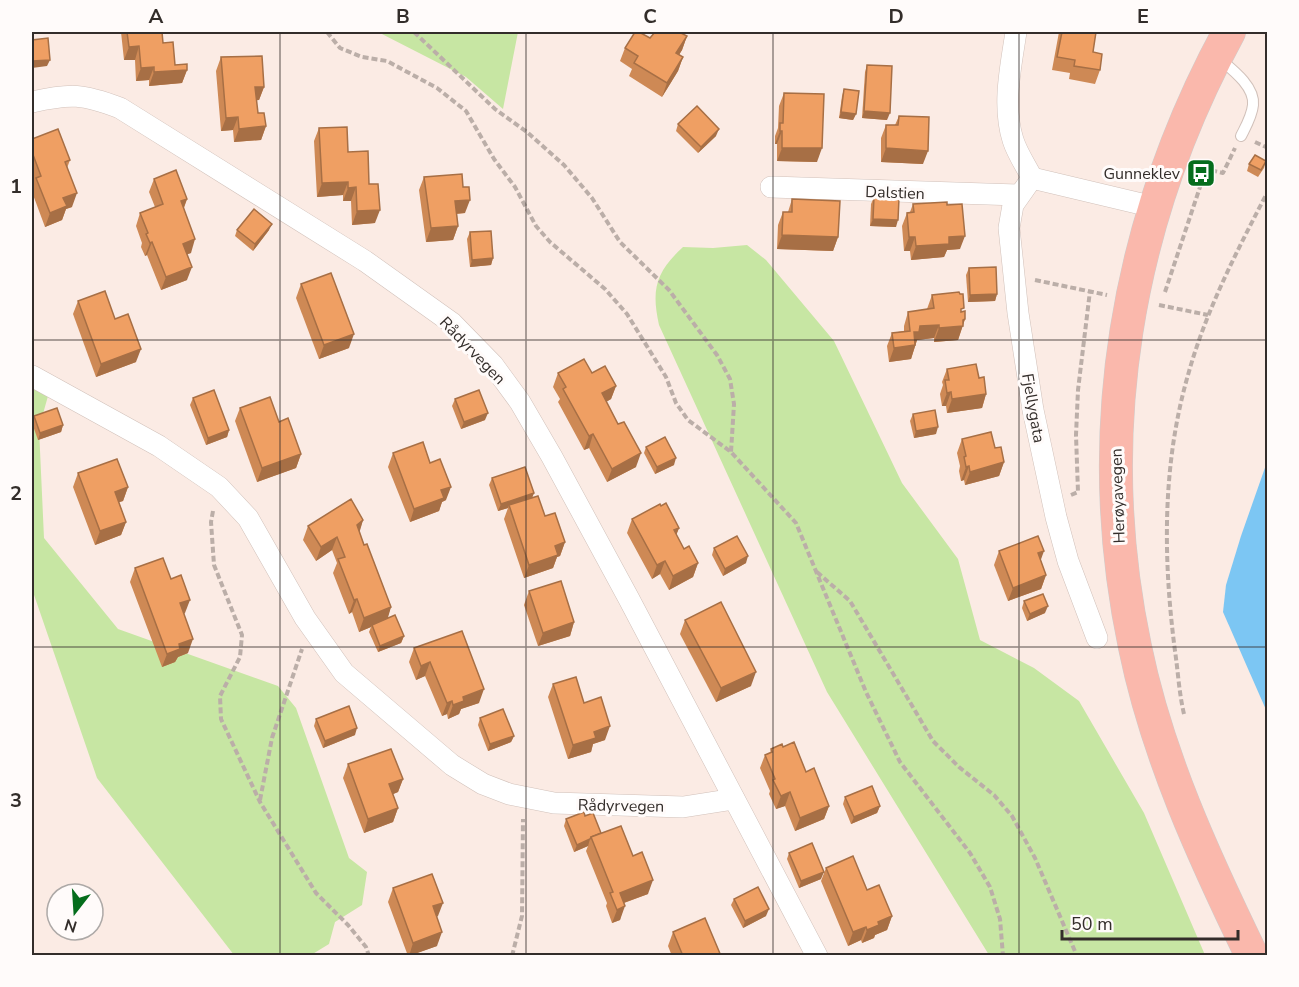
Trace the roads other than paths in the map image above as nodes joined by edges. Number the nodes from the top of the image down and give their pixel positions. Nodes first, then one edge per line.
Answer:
1 (1016, 32) edge
2 (1223, 43) edge
3 (32, 102) edge
4 (1241, 136) road end
5 (1032, 178) junction
6 (771, 187) dead end
7 (1018, 195) junction
8 (1154, 207) junction
9 (32, 376) edge
10 (1096, 638) dead end
11 (734, 799) junction
12 (817, 956) edge
13 (1252, 956) edge

1 - 5 street
2 - 4 lane
2 - 8 highway, Herøyavegen
3 - 11 street, Rådyrvegen
5 - 7 street, Fjellygata
5 - 8 street
6 - 7 street, Dalstien
7 - 10 street, Fjellygata
8 - 13 highway, Herøyavegen
9 - 11 street, Rådyrvegen
11 - 12 street, Rådyrvegen

